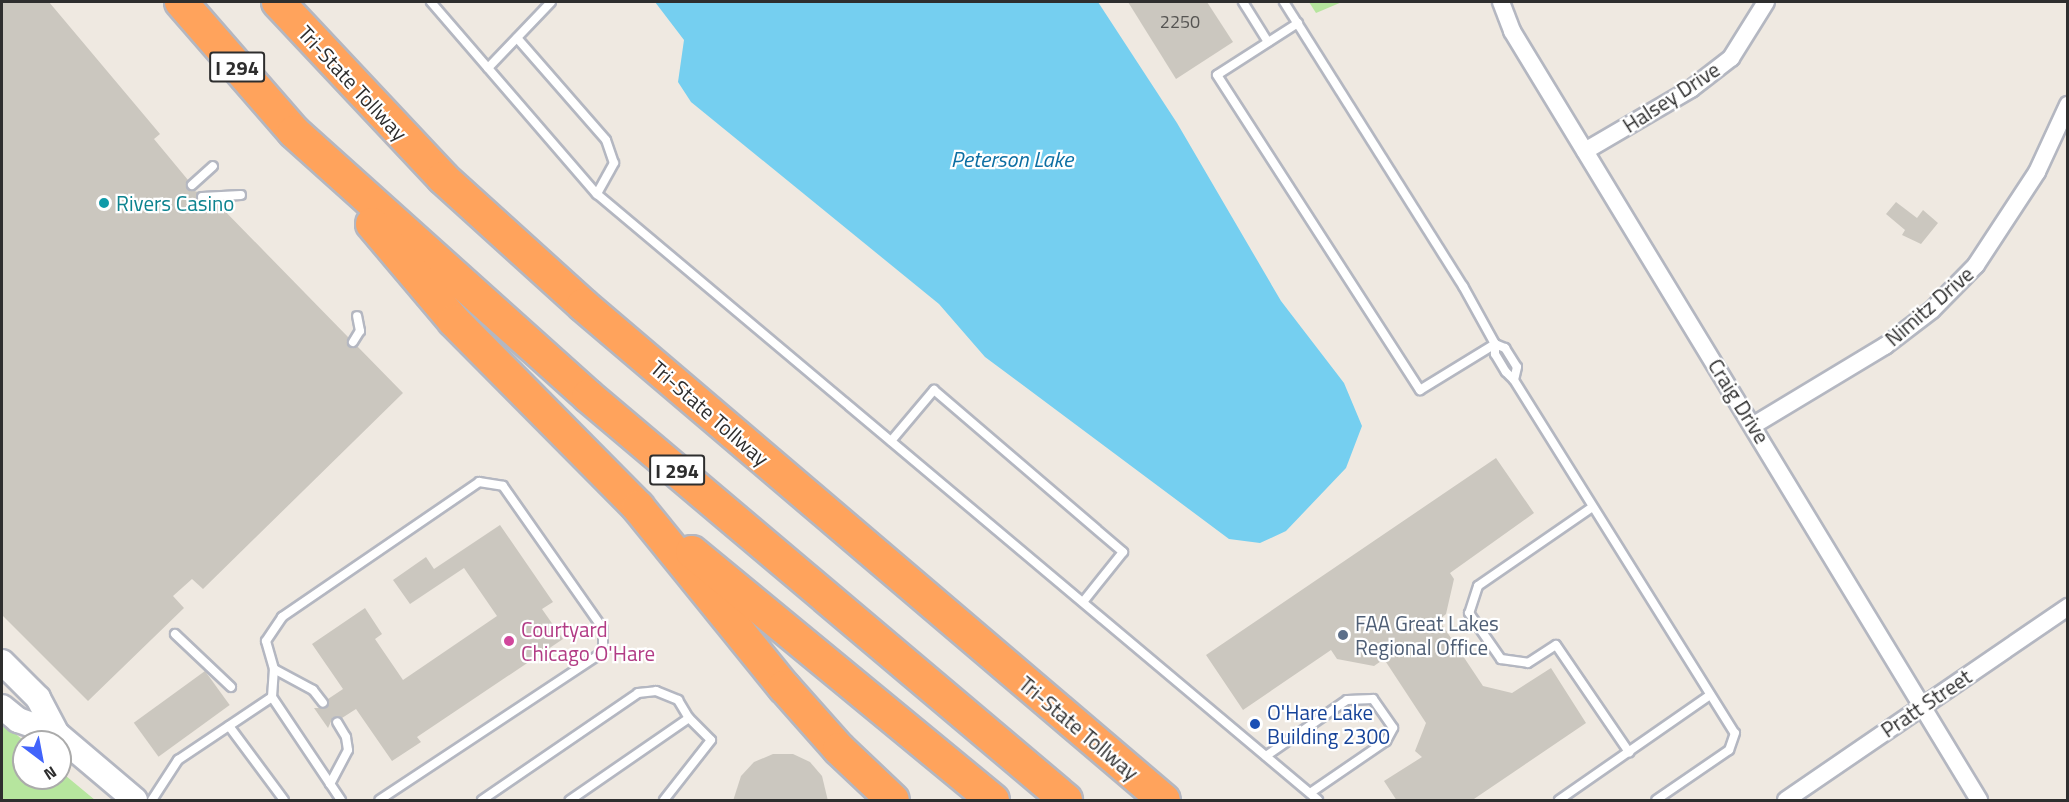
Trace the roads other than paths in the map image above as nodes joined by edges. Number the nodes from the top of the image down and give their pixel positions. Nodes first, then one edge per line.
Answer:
1 (181, 2) edge
2 (278, 2) edge
3 (431, 2) edge
4 (551, 2) edge
5 (1243, 2) edge
6 (1284, 2) edge
7 (1501, 2) edge
8 (1766, 2) edge
9 (1298, 23) junction
10 (517, 38) junction
11 (1268, 42) junction
12 (488, 68) junction
13 (2067, 105) edge
14 (294, 132) junction
15 (1585, 151) junction
16 (213, 166) dead end
17 (192, 185) dead end
18 (597, 194) junction
19 (241, 195) dead end
20 (202, 197) dead end
21 (357, 316) dead end
22 (353, 342) dead end
23 (1495, 344) junction
24 (1754, 425) junction
25 (891, 441) junction
26 (638, 507) junction
27 (1592, 508) junction
28 (1083, 602) junction
29 (2067, 607) edge
30 (175, 634) dead end
31 (2, 662) edge
32 (274, 669) junction
33 (231, 687) dead end
34 (1710, 695) junction
35 (272, 697) junction
36 (323, 703) dead end
37 (1922, 705) junction
38 (2, 707) edge
39 (689, 718) junction
40 (337, 722) dead end
41 (229, 726) junction
42 (46, 730) edge
43 (55, 730) edge
44 (72, 747) edge
45 (1629, 752) junction
46 (1266, 756) junction
47 (330, 784) junction
48 (1310, 794) junction
49 (135, 801) edge
50 (152, 801) edge
51 (284, 801) edge
52 (341, 801) edge
53 (379, 801) edge
54 (482, 801) edge
55 (570, 801) edge
56 (664, 801) edge
57 (893, 801) edge
58 (993, 801) edge
59 (1066, 801) edge
60 (1164, 801) edge
61 (1318, 801) edge
62 (1559, 801) edge
63 (1656, 801) edge
64 (1786, 801) edge
65 (1979, 801) edge

1 - 14 highway, I 294
2 - 60 highway, Tri-State Tollway
3 - 12 lane
4 - 10 lane
5 - 11 lane
6 - 9 lane
7 - 15 street, Craig Drive
8 - 15 street, Halsey Drive
9 - 11 lane
9 - 23 lane
10 - 12 lane
10 - 18 lane
11 - 23 lane
12 - 18 lane
13 - 24 street, Nimitz Drive
14 - 26 highway
14 - 59 highway, I 294
15 - 24 street, Craig Drive
16 - 17 lane
18 - 25 lane
19 - 20 lane
21 - 22 lane
23 - 27 lane
24 - 37 street, Craig Drive
25 - 28 lane
25 - 28 lane
26 - 57 highway
26 - 58 highway
27 - 34 lane
27 - 45 lane
28 - 46 lane
29 - 37 street, Pratt Street
30 - 33 lane
31 - 43 main road
32 - 35 lane
32 - 36 lane
32 - 53 lane
34 - 45 lane
34 - 63 lane
35 - 41 lane
35 - 47 lane
37 - 64 street, Pratt Street
37 - 65 street, Craig Drive
38 - 42 main road
39 - 54 lane
39 - 55 lane
39 - 56 lane
40 - 47 lane
41 - 50 lane
41 - 51 lane
44 - 49 main road
45 - 62 lane
46 - 48 lane
46 - 48 lane
47 - 52 lane
48 - 61 lane

